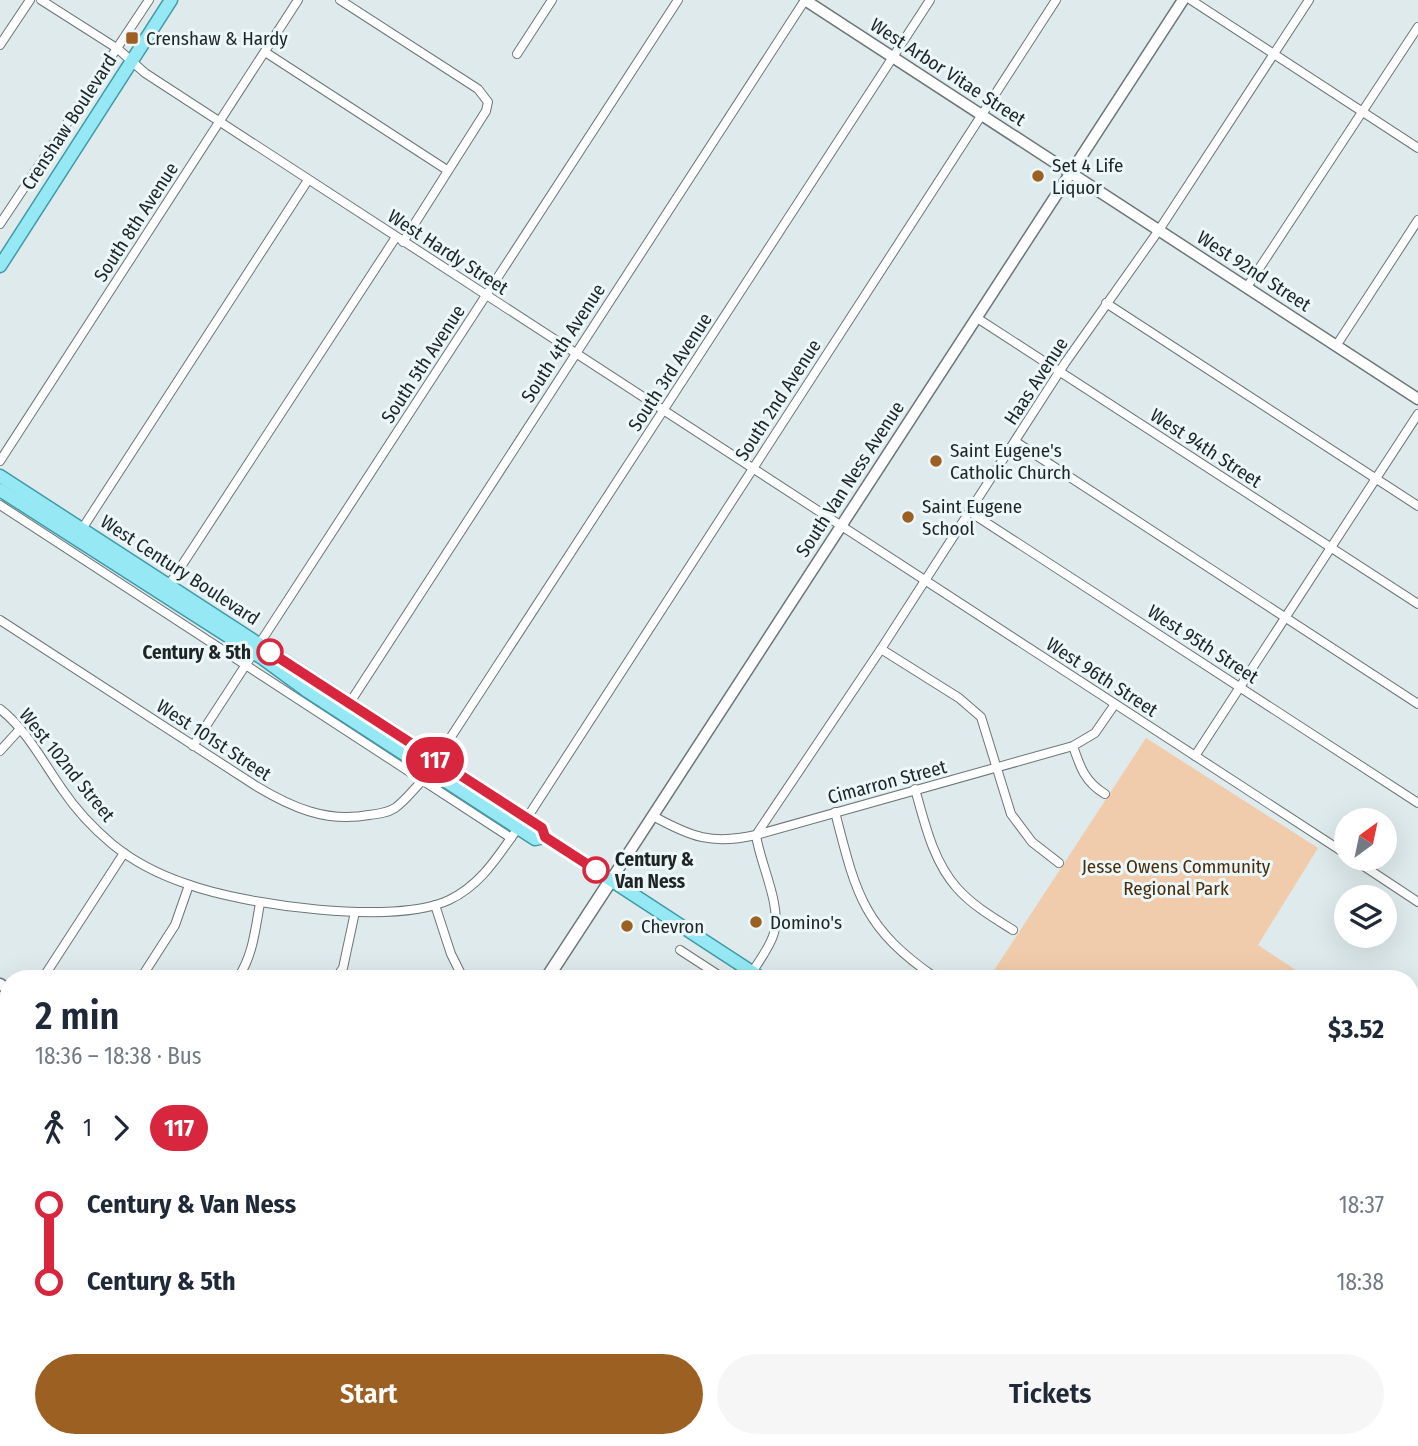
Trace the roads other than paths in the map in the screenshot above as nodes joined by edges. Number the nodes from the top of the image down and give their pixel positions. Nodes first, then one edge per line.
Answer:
1 (30, 0) edge
2 (41, 0) edge
3 (149, 0) edge
4 (172, 0) edge
5 (298, 0) edge
6 (340, 0) edge
7 (552, 0) edge
8 (678, 0) edge
9 (805, 0) edge
10 (930, 0) edge
11 (1056, 0) edge
12 (1184, 0) edge
13 (1191, 0) edge
14 (1308, 0) edge
15 (1418, 27) edge
16 (0, 45) edge
17 (118, 49) junction
18 (265, 52) junction
19 (517, 54) dead end
20 (1274, 54) junction
21 (893, 57) junction
22 (131, 62) junction
23 (1363, 112) junction
24 (981, 115) junction
25 (220, 122) junction
26 (1418, 148) edge
27 (447, 170) junction
28 (1071, 173) junction
29 (308, 180) junction
30 (1418, 220) edge
31 (0, 224) edge
32 (1159, 230) junction
33 (400, 240) junction
34 (0, 265) edge
35 (1247, 287) junction
36 (486, 295) junction
37 (1106, 303) junction
38 (977, 318) junction
39 (1336, 346) junction
40 (576, 352) junction
41 (1059, 372) junction
42 (1418, 399) edge
43 (664, 410) junction
44 (1418, 414) edge
45 (1016, 442) junction
46 (0, 461) edge
47 (752, 467) junction
48 (0, 476) edge
49 (1376, 478) junction
50 (0, 490) edge
51 (0, 505) edge
52 (1418, 506) edge
53 (970, 512) junction
54 (842, 526) junction
55 (82, 529) junction
56 (1331, 547) junction
57 (926, 580) junction
58 (169, 585) junction
59 (1418, 604) edge
60 (1286, 617) junction
61 (0, 620) edge
62 (256, 649) junction
63 (881, 649) junction
64 (245, 666) junction
65 (1241, 687) junction
66 (349, 704) junction
67 (1418, 704) edge
68 (1115, 705) junction
69 (0, 709) edge
70 (20, 729) junction
71 (193, 746) junction
72 (1073, 746) junction
73 (0, 751) edge
74 (1195, 756) junction
75 (436, 760) junction
76 (997, 769) junction
77 (422, 781) junction
78 (915, 789) junction
79 (1105, 794) dead end
80 (1418, 803) edge
81 (835, 812) junction
82 (653, 816) junction
83 (519, 828) junction
84 (756, 835) junction
85 (1334, 847) edge
86 (124, 853) junction
87 (1059, 863) dead end
88 (1373, 872) edge
89 (611, 880) junction
90 (189, 885) junction
91 (1418, 902) edge
92 (260, 904) junction
93 (435, 905) junction
94 (355, 912) junction
95 (1013, 930) dead end
96 (680, 950) dead end
97 (48, 970) edge
98 (146, 970) edge
99 (244, 970) edge
100 (342, 970) edge
101 (457, 970) edge
102 (552, 970) edge
103 (711, 970) edge
104 (749, 970) edge
105 (759, 970) edge
106 (925, 970) edge

1 - 16 street
2 - 17 street, West Hardy Street
3 - 17 street, Crenshaw Boulevard
4 - 22 main road, Crenshaw Boulevard
5 - 18 street, South 8th Avenue
6 - 27 street
7 - 19 street
8 - 36 street, South 5th Avenue
9 - 21 street, West Arbor Vitae Street
9 - 40 street, South 4th Avenue
10 - 21 street, South 3rd Avenue
11 - 24 street, South 2nd Avenue
12 - 28 street, South Van Ness Avenue
13 - 20 street
14 - 20 street, Haas Avenue
15 - 23 street
17 - 22 street, West Hardy Street
17 - 31 street, Crenshaw Boulevard
18 - 25 street, South 8th Avenue
18 - 27 street
20 - 23 street
20 - 32 street, Haas Avenue
21 - 24 street, West Arbor Vitae Street
21 - 43 street, South 3rd Avenue
22 - 25 street, West Hardy Street
22 - 34 main road, Crenshaw Boulevard
23 - 26 street
23 - 35 street
24 - 28 street, West Arbor Vitae Street
24 - 47 street, South 2nd Avenue
25 - 29 street, West Hardy Street
25 - 46 street, South 8th Avenue
27 - 33 street
28 - 32 street, West 92nd Street
28 - 38 street, South Van Ness Avenue
29 - 33 street, West Hardy Street
29 - 55 street
30 - 39 street
32 - 35 street, West 92nd Street
32 - 37 street, Haas Avenue
33 - 36 street, West Hardy Street
33 - 58 street
35 - 39 street, West 92nd Street
36 - 40 street, West Hardy Street
36 - 62 street, South 5th Avenue
37 - 41 street, Haas Avenue
37 - 49 street
38 - 41 street, West 94th Street
38 - 54 street, South Van Ness Avenue
39 - 42 street, West 92nd Street
40 - 43 street, West Hardy Street
40 - 66 street, South 4th Avenue
41 - 45 street, Haas Avenue
41 - 56 street, West 94th Street
43 - 47 street, West Hardy Street
43 - 75 street, South 3rd Avenue
44 - 49 street
45 - 53 street, Haas Avenue
45 - 60 street
47 - 54 street, West Hardy Street
47 - 83 street, South 2nd Avenue
48 - 55 main road, West Century Boulevard
49 - 52 street
49 - 56 street
50 - 62 main road, West Century Boulevard
51 - 64 street, West Century Boulevard
53 - 57 street, Haas Avenue
53 - 65 street, West 95th Street
54 - 57 street, West 96th Street
54 - 82 street, South Van Ness Avenue
55 - 58 main road, West Century Boulevard
56 - 59 street, West 94th Street
56 - 60 street
57 - 63 street, Haas Avenue
57 - 68 street, West 96th Street
58 - 62 main road, West Century Boulevard
60 - 65 street
60 - 67 street
61 - 71 street, West 101st Street
62 - 64 street, South 5th Avenue
62 - 66 main road, West Century Boulevard
62 - 83 main road, West Century Boulevard
63 - 76 street
63 - 84 street, Haas Avenue
64 - 71 street, South 5th Avenue
64 - 77 street, West Century Boulevard
65 - 74 street
65 - 80 street, West 95th Street
66 - 75 main road, West Century Boulevard
68 - 72 street, Cimarron Street
68 - 74 street, West 96th Street
69 - 70 street, West 102nd Street
70 - 73 street
70 - 86 street, West 102nd Street
71 - 77 street, West 101st Street
72 - 76 street, Cimarron Street
72 - 79 street
74 - 85 street, West 96th Street
75 - 83 main road, West Century Boulevard
76 - 78 street, Cimarron Street
76 - 87 street
77 - 83 street, West Century Boulevard
78 - 81 street, Cimarron Street
78 - 95 street
81 - 84 street, Cimarron Street
81 - 106 street
82 - 84 street, Cimarron Street
82 - 89 street, South Van Ness Avenue
83 - 89 main road, West Century Boulevard
83 - 93 street, South 2nd Avenue
84 - 105 street
86 - 90 street, West 102nd Street
86 - 97 street
88 - 91 street
89 - 102 main road, South Van Ness Avenue
89 - 104 main road, West Century Boulevard
90 - 92 street, West 102nd Street
90 - 98 street
92 - 94 street, West 102nd Street
92 - 99 street
93 - 94 street, West 102nd Street
93 - 101 street
94 - 100 street
96 - 103 street

